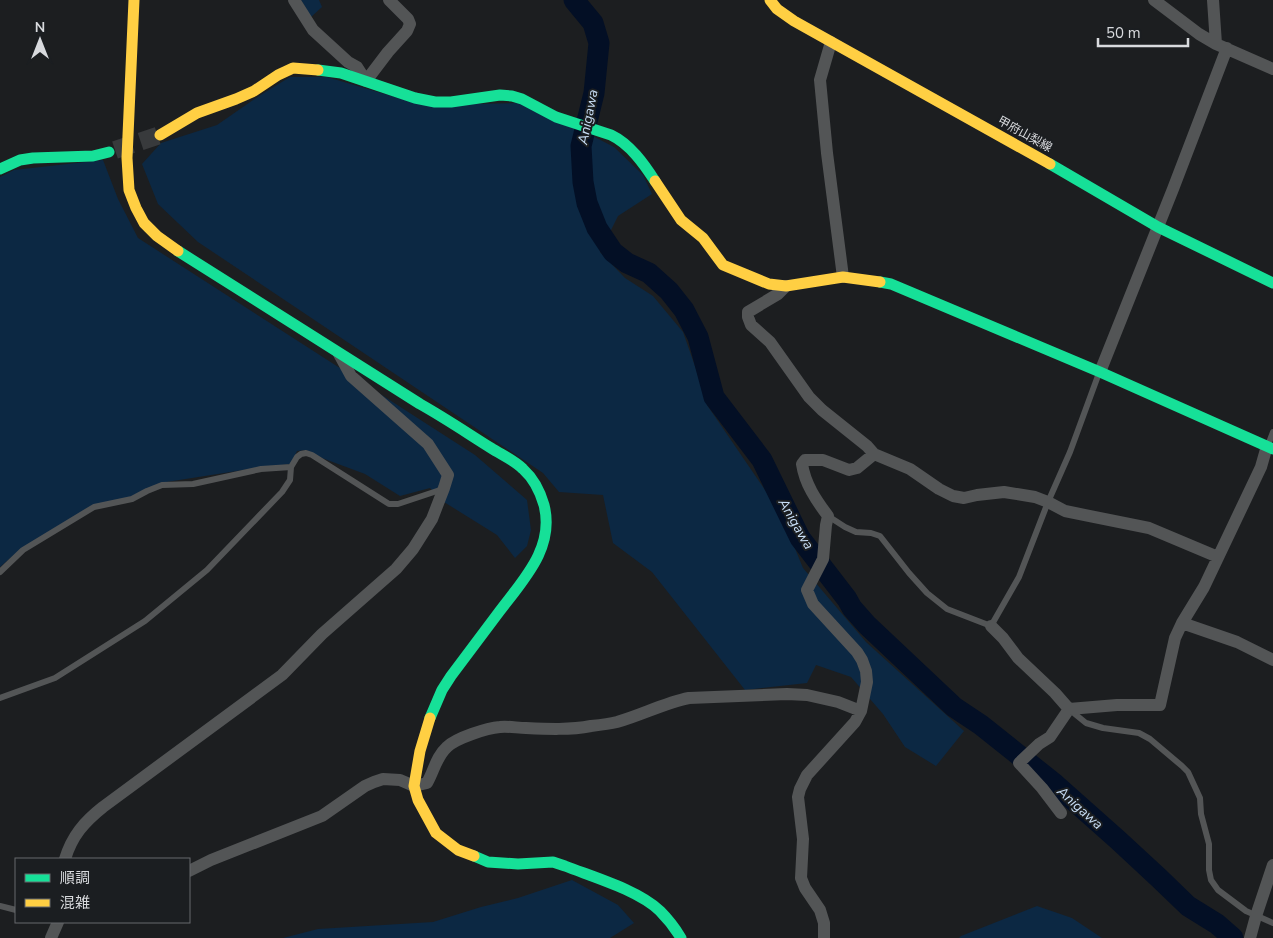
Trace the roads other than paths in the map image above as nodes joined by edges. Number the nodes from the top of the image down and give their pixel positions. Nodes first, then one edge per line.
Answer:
1 (134, 0) edge
2 (294, 0) edge
3 (389, 0) edge
4 (770, 0) edge
5 (1154, 0) edge
6 (1214, 0) edge
7 (831, 42) junction
8 (1222, 46) junction
9 (1273, 69) edge
10 (366, 81) junction
11 (160, 135) tunnel mouth
12 (109, 152) tunnel mouth
13 (0, 170) edge
14 (1158, 227) junction
15 (843, 276) junction
16 (1273, 283) edge
17 (786, 286) junction
18 (336, 351) junction
19 (1100, 372) junction
20 (1273, 432) edge
21 (1270, 447) edge
22 (874, 454) junction
23 (291, 467) junction
24 (444, 488) junction
25 (1048, 502) junction
26 (828, 516) junction
27 (1218, 557) junction
28 (0, 572) edge
29 (1182, 623) junction
30 (991, 626) junction
31 (1273, 660) edge
32 (0, 698) edge
33 (1069, 709) junction
34 (861, 711) junction
35 (414, 786) junction
36 (1061, 813) dead end
37 (65, 858) edge
38 (1273, 865) edge
39 (190, 870) edge
40 (0, 906) edge
41 (15, 910) edge
42 (1256, 916) junction
43 (58, 923) edge
44 (1273, 923) edge
45 (1251, 935) edge
46 (51, 938) edge
47 (681, 938) edge
48 (824, 938) edge

1 - 18 street
2 - 10 street
3 - 10 street
4 - 7 street, 甲府山梨線
5 - 8 street
6 - 8 street
7 - 14 street, 甲府山梨線
7 - 15 street
8 - 9 street
8 - 14 street
10 - 11 street
10 - 17 street
12 - 13 street
14 - 16 street, 甲府山梨線
14 - 19 street
15 - 17 street
15 - 19 street
17 - 22 street
18 - 24 street
18 - 35 street
19 - 21 street
19 - 25 lane
20 - 21 lane
21 - 27 street
22 - 25 street
22 - 26 street
23 - 24 lane
23 - 28 lane
23 - 32 lane
24 - 37 street
25 - 27 street
25 - 30 lane
26 - 30 lane
26 - 34 street
27 - 29 street
29 - 31 street
29 - 33 street
30 - 33 street
33 - 36 street
33 - 42 lane
34 - 35 street
34 - 48 street
35 - 39 street
35 - 47 street
38 - 42 street
40 - 41 lane
42 - 44 lane
42 - 45 street
43 - 46 street

